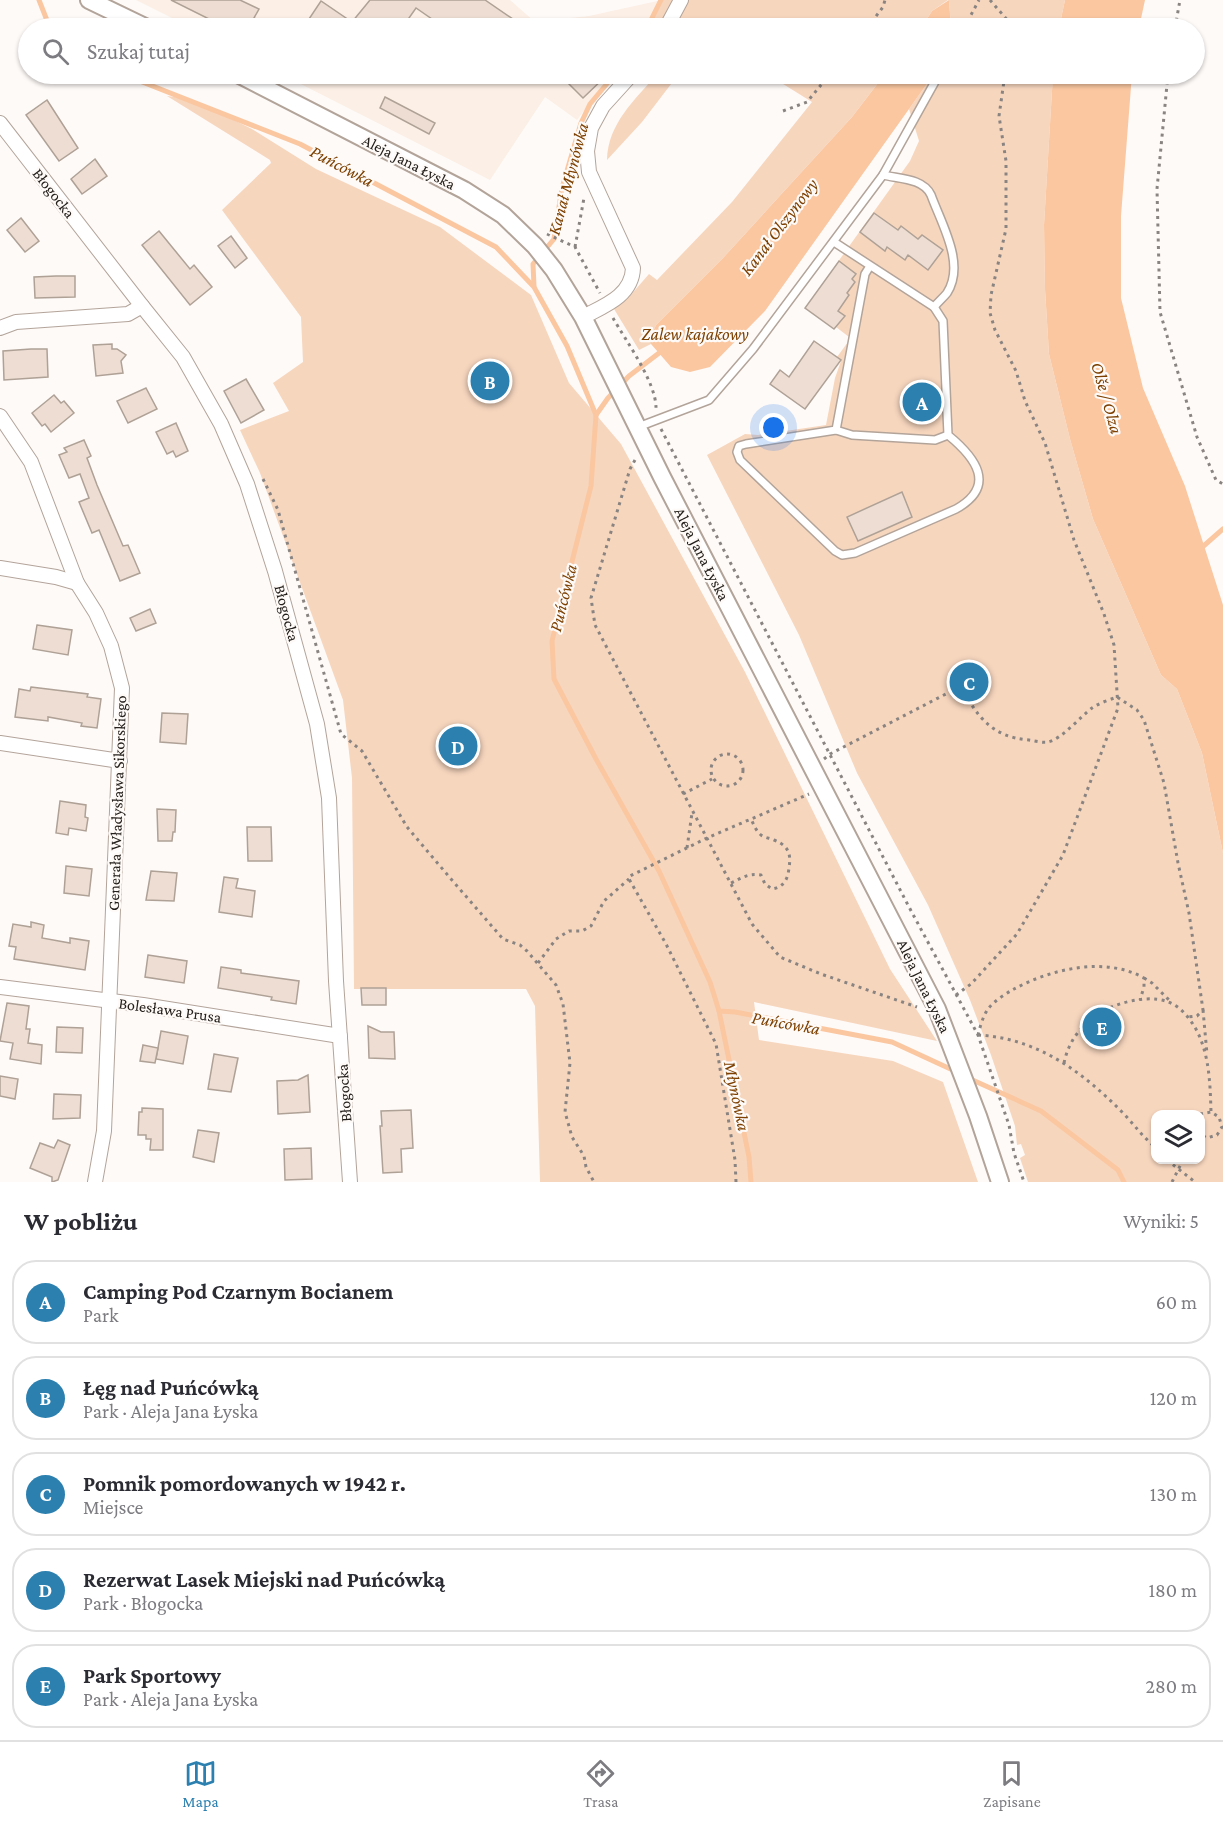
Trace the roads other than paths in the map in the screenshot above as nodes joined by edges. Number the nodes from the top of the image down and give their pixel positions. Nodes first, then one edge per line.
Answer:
1 (88, 0) edge
2 (681, 0) edge
3 (126, 18) edge
4 (671, 18) edge
5 (257, 84) edge
6 (623, 84) edge
7 (934, 84) edge
8 (0, 123) edge
9 (883, 175) junction
10 (834, 242) junction
11 (870, 266) junction
12 (142, 306) junction
13 (934, 307) junction
14 (583, 317) junction
15 (0, 328) edge
16 (0, 416) edge
17 (637, 427) junction
18 (836, 430) junction
19 (948, 435) junction
20 (0, 568) edge
21 (77, 583) junction
22 (0, 742) edge
23 (120, 761) junction
24 (0, 987) edge
25 (109, 1001) junction
26 (340, 1036) junction
27 (95, 1182) edge
28 (350, 1182) edge
29 (1000, 1182) edge

1 - 3 street
2 - 4 street
5 - 14 street, Aleja Jana Łyska
6 - 14 street
7 - 9 lane
8 - 12 street, Błogocka
9 - 10 lane
9 - 13 lane
10 - 11 lane
10 - 17 lane
11 - 13 lane
11 - 18 lane
12 - 15 street
12 - 26 street, Błogocka
13 - 19 lane
14 - 17 street, Aleja Jana Łyska
16 - 21 street, Generała Władysława Sikorskiego
17 - 29 street, Aleja Jana Łyska
18 - 19 lane
18 - 19 lane
20 - 21 street
21 - 23 street, Generała Władysława Sikorskiego
22 - 23 street
23 - 25 street, Generała Władysława Sikorskiego
24 - 25 street, Bolesława Prusa
25 - 26 street, Bolesława Prusa
25 - 27 street, Generała Władysława Sikorskiego
26 - 28 street, Błogocka

